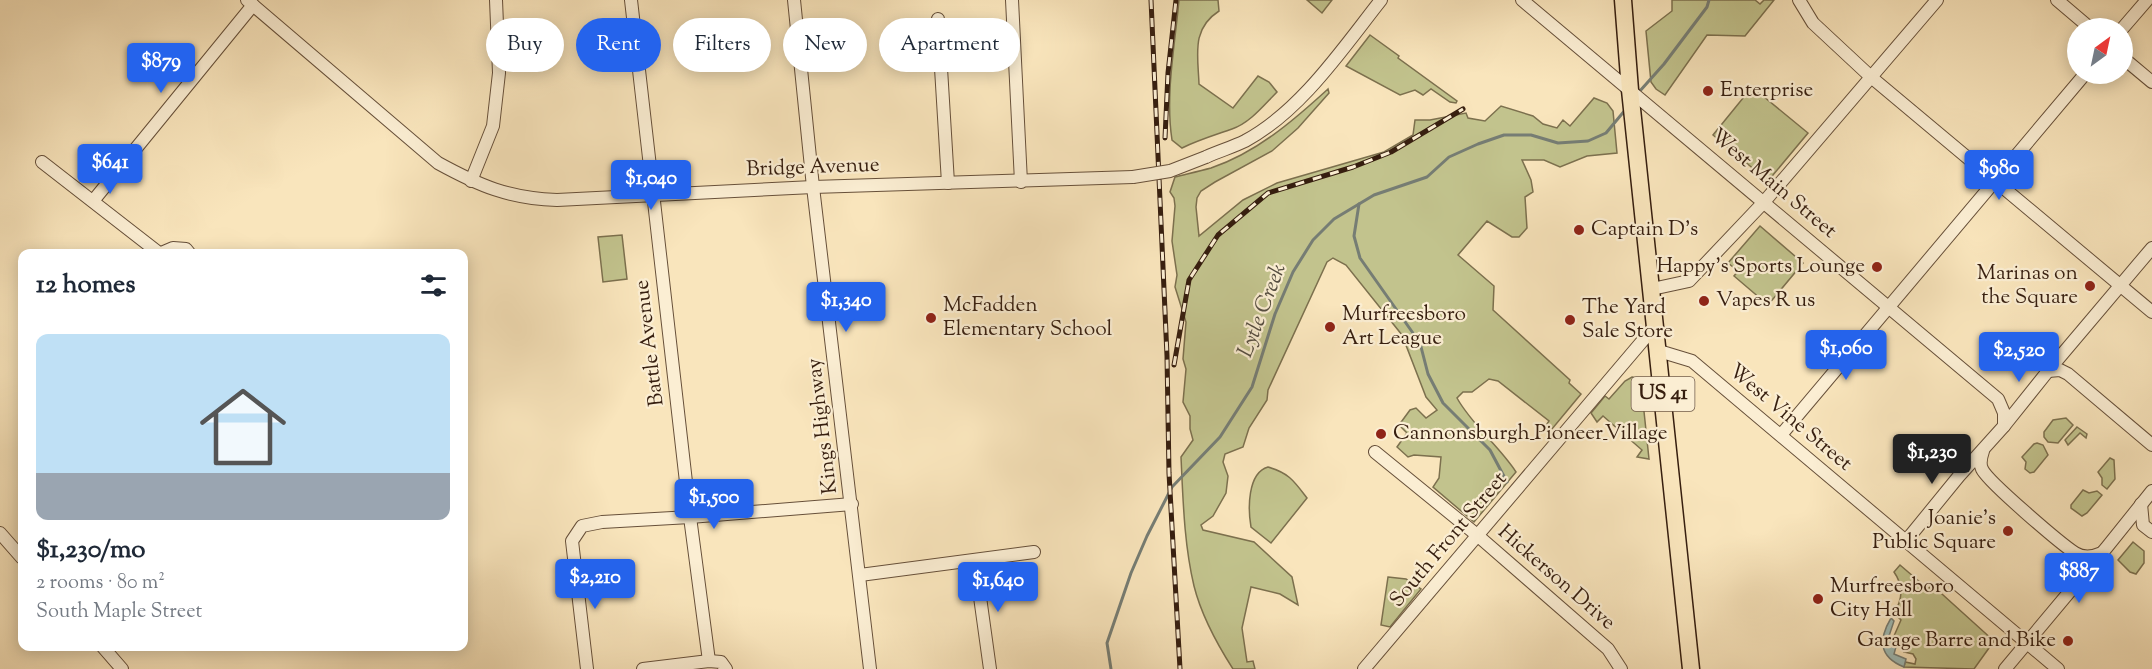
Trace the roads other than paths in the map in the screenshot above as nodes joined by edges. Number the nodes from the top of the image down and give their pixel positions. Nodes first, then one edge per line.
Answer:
1 (496, 0) edge
2 (631, 0) edge
3 (794, 0) edge
4 (1012, 0) edge
5 (1381, 0) edge
6 (1522, 0) edge
7 (1623, 0) edge
8 (1799, 0) edge
9 (1937, 0) edge
10 (2057, 0) edge
11 (2147, 0) edge
12 (250, 2) edge
13 (2078, 18) edge
14 (2131, 18) edge
15 (2133, 66) edge
16 (941, 72) edge
17 (1871, 77) junction
18 (1625, 79) junction
19 (2152, 82) edge
20 (2077, 84) edge
21 (42, 162) dead end
22 (471, 181) junction
23 (1996, 181) junction
24 (1021, 182) junction
25 (948, 183) junction
26 (813, 187) junction
27 (652, 196) junction
28 (93, 201) junction
29 (1764, 202) junction
30 (2152, 248) edge
31 (154, 249) edge
32 (170, 249) edge
33 (186, 249) edge
34 (2121, 286) junction
35 (1652, 289) junction
36 (1889, 308) junction
37 (2152, 312) edge
38 (1656, 325) junction
39 (1659, 351) junction
40 (2048, 371) junction
41 (1998, 399) junction
42 (2025, 400) junction
43 (2004, 426) junction
44 (1781, 435) junction
45 (2152, 445) edge
46 (1983, 451) junction
47 (1375, 452) dead end
48 (2152, 491) edge
49 (852, 504) junction
50 (2141, 504) junction
51 (690, 517) junction
52 (2123, 528) junction
53 (2148, 528) edge
54 (0, 533) edge
55 (1477, 535) junction
56 (1906, 541) junction
57 (2107, 548) junction
58 (1034, 552) dead end
59 (18, 553) edge
60 (975, 561) junction
61 (860, 575) junction
62 (2027, 642) junction
63 (106, 651) edge
64 (710, 661) junction
65 (122, 669) edge
66 (587, 669) edge
67 (643, 669) edge
68 (726, 669) edge
69 (870, 669) edge
70 (990, 669) edge
71 (1364, 669) edge
72 (1621, 669) edge
73 (1691, 669) edge
74 (2005, 669) edge
75 (2058, 669) edge

1 - 22 street
2 - 27 street, Battle Avenue
3 - 26 street, Kings Highway
4 - 24 street
5 - 24 street, Bridge Avenue, bridge
6 - 18 street, West Main Street
7 - 18 main road, US 41
8 - 17 street
9 - 17 street
10 - 13 street
11 - 14 street
12 - 22 street, Bridge Avenue
12 - 28 street
15 - 19 street
16 - 25 street
17 - 23 street
17 - 29 street
18 - 29 street, West Main Street
18 - 35 main road, US 41
20 - 23 street
21 - 28 street
22 - 27 street, Bridge Avenue
23 - 34 street
23 - 36 street
24 - 25 street, Bridge Avenue
25 - 26 street, Bridge Avenue
26 - 27 street, Bridge Avenue
26 - 49 street, Kings Highway
27 - 51 street, Battle Avenue
28 - 31 street
29 - 35 street
29 - 36 street, West Main Street
30 - 34 street
32 - 33 street
34 - 37 street
34 - 40 street
35 - 38 main road, US 41
36 - 41 street, West Main Street
36 - 44 street
38 - 39 main road, US 41
38 - 55 street, South Front Street
39 - 44 street, West Vine Street
39 - 73 main road, US 41
40 - 42 street
40 - 45 street
41 - 42 street
41 - 43 street
42 - 43 street
43 - 46 street
44 - 56 street, West Vine Street
46 - 56 street
46 - 57 street
47 - 55 street, Hickerson Drive
48 - 50 street
49 - 51 street
49 - 61 street, Kings Highway
50 - 52 street
50 - 53 street
51 - 64 street, Battle Avenue
51 - 66 street
52 - 53 street
52 - 57 street
54 - 59 street
55 - 71 street, South Front Street
55 - 72 street, Hickerson Drive
56 - 62 street, West Vine Street
57 - 62 street
58 - 60 street
60 - 61 street
60 - 70 street
61 - 69 street, Kings Highway
62 - 74 street
62 - 75 street, West Vine Street
63 - 65 street
64 - 67 street
64 - 68 street

